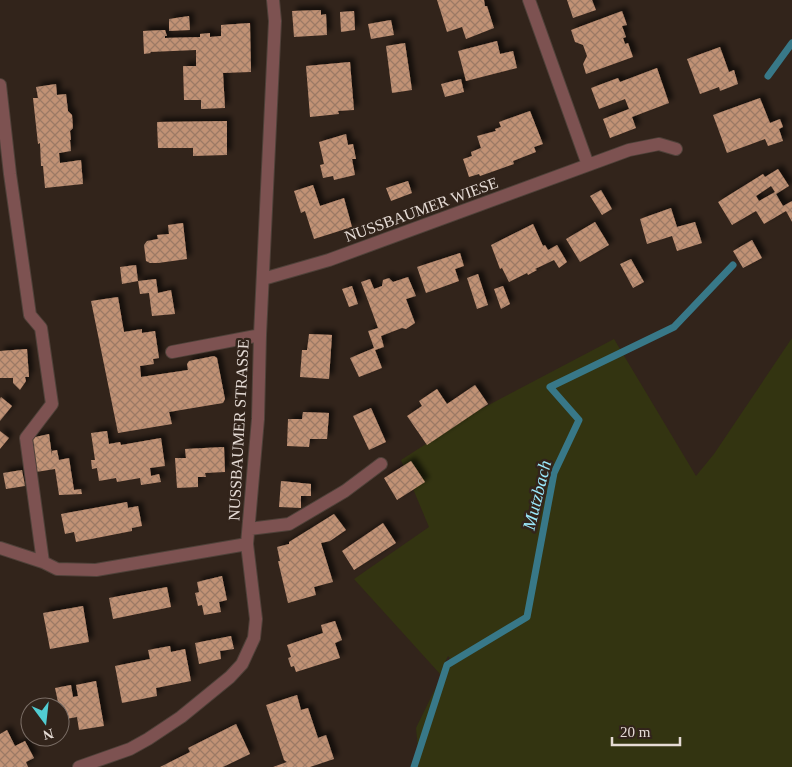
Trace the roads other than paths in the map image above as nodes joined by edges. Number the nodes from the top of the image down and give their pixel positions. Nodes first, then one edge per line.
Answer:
1 (274, 0) edge
2 (529, 0) edge
3 (0, 85) edge
4 (676, 149) dead end
5 (588, 164) junction
6 (5, 175) edge
7 (263, 279) junction
8 (260, 335) junction
9 (172, 352) dead end
10 (381, 464) dead end
11 (249, 529) junction
12 (247, 544) junction
13 (0, 548) edge
14 (43, 562) junction
15 (79, 767) edge

1 - 7 street, NUSSBAUMER STRASSE
2 - 5 street
3 - 6 street
4 - 5 street, NUSSBAUMER WIESE
5 - 7 street, NUSSBAUMER WIESE
6 - 14 street
7 - 8 street, NUSSBAUMER STRASSE
8 - 9 street
8 - 11 street, NUSSBAUMER STRASSE
10 - 11 street
11 - 12 street, NUSSBAUMER STRASSE
12 - 14 street
12 - 15 street, NUSSBAUMER STRASSE
13 - 14 street

